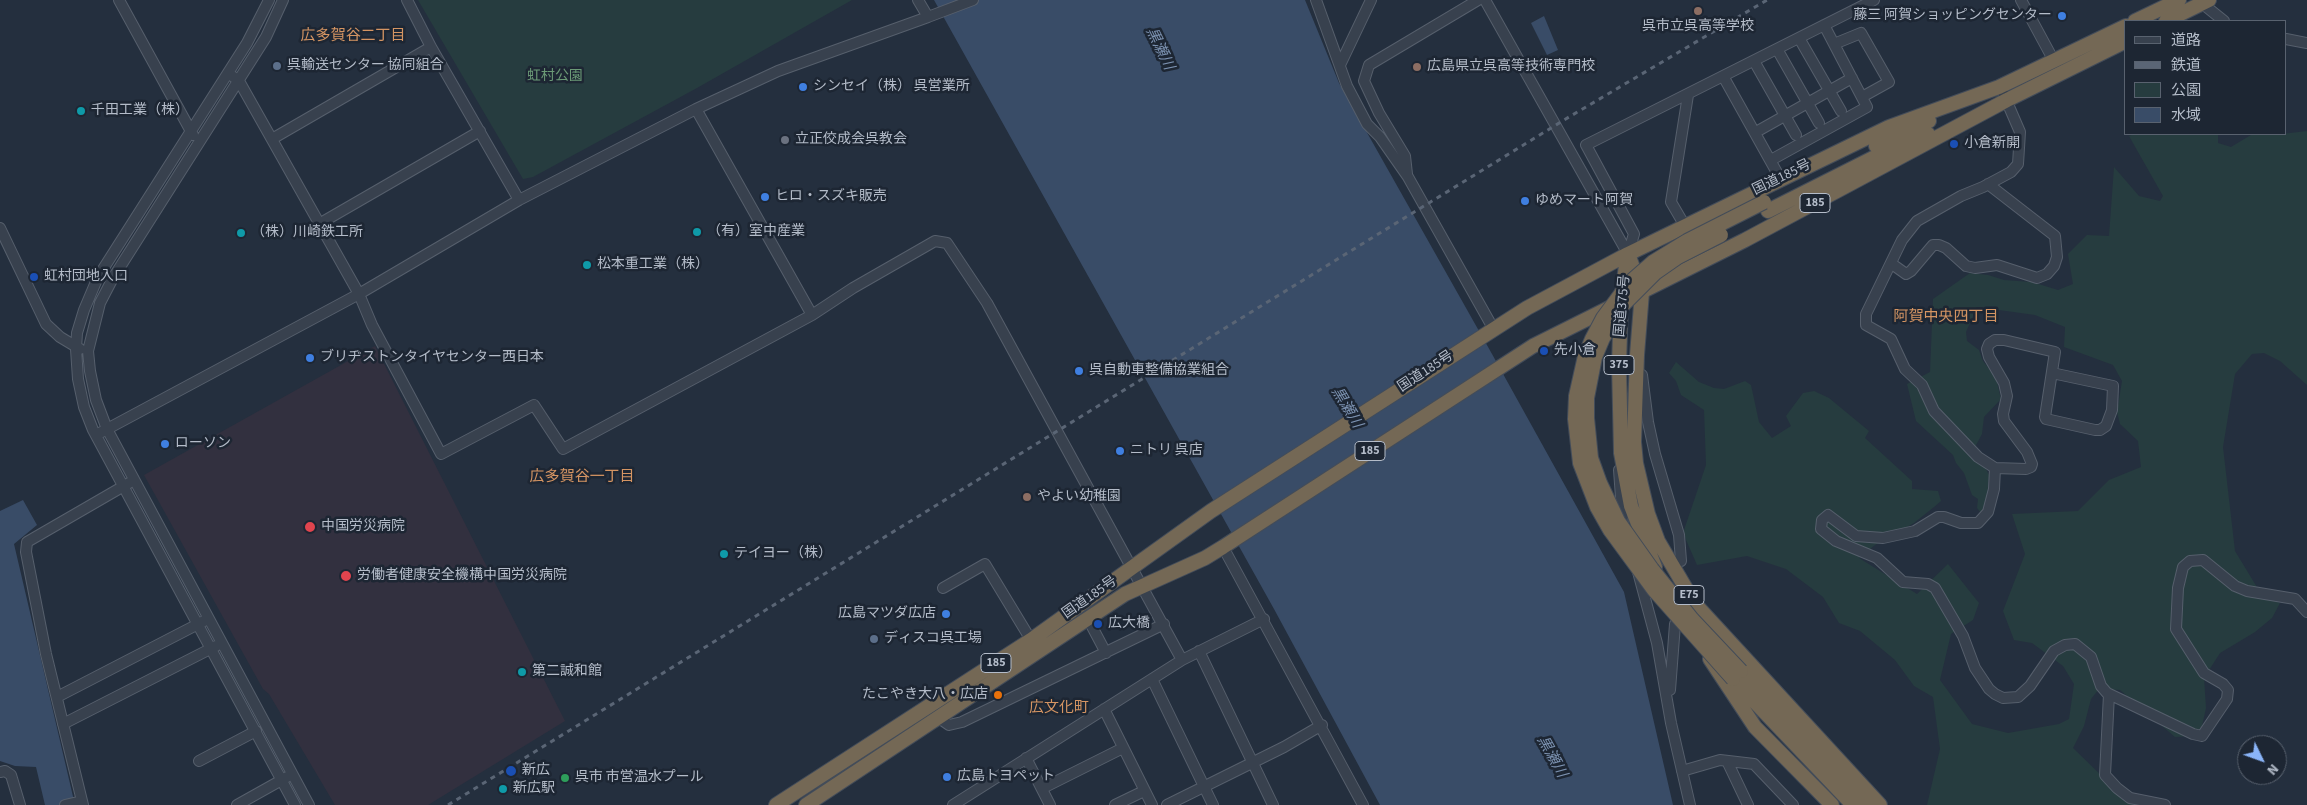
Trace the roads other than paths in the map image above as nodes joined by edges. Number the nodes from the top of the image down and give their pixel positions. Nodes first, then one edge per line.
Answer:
1 (119, 0) edge
2 (269, 0) edge
3 (283, 0) edge
4 (406, 0) edge
5 (918, 0) edge
6 (974, 0) edge
7 (1316, 0) edge
8 (1371, 0) edge
9 (1478, 0) edge
10 (1485, 0) edge
11 (1874, 0) edge
12 (2020, 0) edge
13 (2179, 0) edge
14 (2203, 1) edge
15 (928, 17) junction
16 (2137, 20) edge
17 (2168, 20) edge
18 (2223, 20) edge
19 (1824, 25) junction
20 (2124, 27) edge
21 (1799, 38) junction
22 (2287, 39) edge
23 (2124, 42) edge
24 (2307, 43) edge
25 (1834, 44) junction
26 (431, 47) junction
27 (1777, 49) junction
28 (1754, 61) junction
29 (2054, 61) junction
30 (1340, 65) junction
31 (228, 73) junction
32 (1723, 76) junction
33 (1852, 78) junction
34 (238, 81) junction
35 (1999, 87) junction
36 (1829, 91) junction
37 (1688, 95) junction
38 (1862, 97) junction
39 (2007, 100) junction
40 (1808, 102) junction
41 (696, 109) junction
42 (1841, 111) dead end
43 (1784, 115) junction
44 (1818, 123) dead end
45 (191, 130) junction
46 (480, 131) junction
47 (1756, 132) junction
48 (1796, 135) dead end
49 (272, 139) junction
50 (198, 145) junction
51 (1771, 160) junction
52 (1408, 177) junction
53 (1780, 178) junction
54 (1988, 184) junction
55 (519, 200) junction
56 (1766, 207) junction
57 (320, 224) junction
58 (1685, 226) junction
59 (0, 228) edge
60 (1628, 254) junction
61 (1892, 264) junction
62 (1642, 292) junction
63 (359, 294) junction
64 (1621, 302) junction
65 (812, 315) junction
66 (1640, 322) junction
67 (1489, 331) junction
68 (76, 349) junction
69 (88, 351) junction
70 (2052, 372) junction
71 (107, 429) junction
72 (1620, 429) junction
73 (96, 435) junction
74 (1995, 468) junction
75 (134, 480) junction
76 (124, 486) junction
77 (1226, 545) junction
78 (1681, 561) dead end
79 (1131, 569) junction
80 (1142, 586) junction
81 (943, 588) dead end
82 (2307, 612) edge
83 (209, 619) junction
84 (1088, 619) junction
85 (1264, 619) junction
86 (198, 624) junction
87 (1164, 624) junction
88 (1675, 624) dead end
89 (1031, 640) junction
90 (222, 643) junction
91 (212, 649) junction
92 (1199, 651) junction
93 (1106, 654) junction
94 (1182, 660) junction
95 (1737, 675) junction
96 (1152, 679) junction
97 (247, 689) junction
98 (2109, 694) junction
99 (236, 695) junction
100 (58, 697) junction
101 (1104, 709) junction
102 (939, 718) junction
103 (1671, 723) junction
104 (63, 724) junction
105 (1322, 725) junction
106 (256, 731) junction
107 (1123, 748) junction
108 (1026, 758) junction
109 (199, 761) dead end
110 (1727, 761) junction
111 (1251, 763) junction
112 (1682, 771) junction
113 (0, 772) edge
114 (293, 775) junction
115 (282, 780) junction
116 (1204, 786) junction
117 (1042, 788) junction
118 (1144, 791) junction
119 (82, 803) edge
120 (20, 805) edge
121 (65, 805) edge
122 (238, 805) edge
123 (295, 805) edge
124 (309, 805) edge
125 (776, 805) edge
126 (806, 805) edge
127 (953, 805) edge
128 (1050, 805) edge
129 (1114, 805) edge
130 (1152, 805) edge
131 (1167, 805) edge
132 (1213, 805) edge
133 (1273, 805) edge
134 (1363, 805) edge
135 (1690, 805) edge
136 (1748, 805) edge
137 (1793, 805) edge
138 (1832, 805) edge
139 (1853, 805) edge
140 (1867, 805) edge
141 (1880, 805) edge
142 (2165, 805) edge

1 - 45 street
2 - 31 street
3 - 34 street
4 - 26 street
5 - 15 street
6 - 15 street
7 - 30 street
8 - 30 street
9 - 52 street
10 - 60 street
11 - 19 street
12 - 29 street
13 - 16 highway
14 - 17 highway
14 - 18 street
15 - 41 street
19 - 21 street
19 - 25 street
20 - 29 highway, 国道185号 / 185
21 - 27 street
21 - 36 street
22 - 24 street
23 - 39 highway, 国道185号 / 185
25 - 33 street
25 - 38 street
26 - 46 street
26 - 49 street
27 - 28 street
27 - 40 street
28 - 32 street
28 - 43 street
29 - 35 highway, 国道185号 / 185
30 - 52 street
31 - 34 street
31 - 45 street
32 - 37 street
32 - 47 street
33 - 36 street
33 - 38 street
34 - 49 street
34 - 50 street
35 - 39 street
35 - 53 highway, 国道185号 / 185
35 - 56 highway
36 - 40 street
36 - 42 street
37 - 58 street
37 - 60 street
38 - 51 street
39 - 54 street
39 - 56 highway
39 - 62 highway, 国道185号 / 185
40 - 43 street
40 - 44 street
41 - 55 street
41 - 65 street
43 - 47 street
43 - 48 street
45 - 50 street
45 - 68 street
46 - 55 street
46 - 57 street
47 - 51 street
49 - 57 street
50 - 69 street
51 - 53 street
52 - 67 street
53 - 58 highway, 国道185号 / 185
54 - 61 street
54 - 61 street
55 - 63 street
56 - 95 highway, bridge
57 - 63 street
58 - 60 highway, 国道185号 / 185
59 - 68 street
60 - 62 highway, 国道375号
60 - 64 highway, 国道375号 / 375
60 - 67 highway, 国道185号 / 185
61 - 74 street
62 - 64 highway, 国道185号 / 185
62 - 66 highway, 国道375号
63 - 65 street
63 - 71 street
64 - 72 highway, 国道375号 / 375
64 - 77 highway, 国道185号 / 185
65 - 79 street
66 - 78 street
66 - 141 highway, E75
67 - 79 highway, 国道185号 / 185
68 - 69 street
68 - 73 street
69 - 71 street
70 - 70 street
70 - 74 street
71 - 73 street
71 - 75 street
72 - 103 street
72 - 138 highway, E75
73 - 76 street
74 - 98 street
75 - 76 street
75 - 83 street
76 - 86 street
76 - 100 street
77 - 80 highway, 国道185号 / 185
77 - 85 street
79 - 80 street
79 - 89 highway, 国道185号 / 185
80 - 84 highway, 国道185号 / 185
80 - 87 street
81 - 89 street
82 - 98 street
83 - 86 street
83 - 90 street
84 - 93 street
84 - 102 highway, 国道185号 / 185
85 - 92 street
85 - 105 street
86 - 91 street
86 - 100 street
87 - 93 street
87 - 94 street
88 - 103 street
89 - 125 highway, 国道185号 / 185
90 - 91 street
90 - 97 street
91 - 99 street
91 - 104 street
92 - 94 street
92 - 111 street
93 - 102 street
94 - 96 street
95 - 139 highway
95 - 140 highway
96 - 101 street
96 - 116 street
97 - 99 street
97 - 114 street
98 - 142 street
99 - 106 street
100 - 104 street
101 - 107 street
101 - 108 street
102 - 126 highway, 国道185号 / 185
103 - 112 street
104 - 119 street
105 - 111 street
105 - 134 street
106 - 109 street
106 - 115 street
107 - 117 street
107 - 118 street
108 - 117 street
108 - 127 street
110 - 112 street
110 - 136 street
110 - 137 street
111 - 116 street
111 - 133 street
112 - 135 street
113 - 120 street
114 - 115 street
114 - 124 street
115 - 122 street
115 - 123 street
116 - 131 street
116 - 132 street
117 - 128 street
118 - 129 street
118 - 130 street
119 - 121 street

